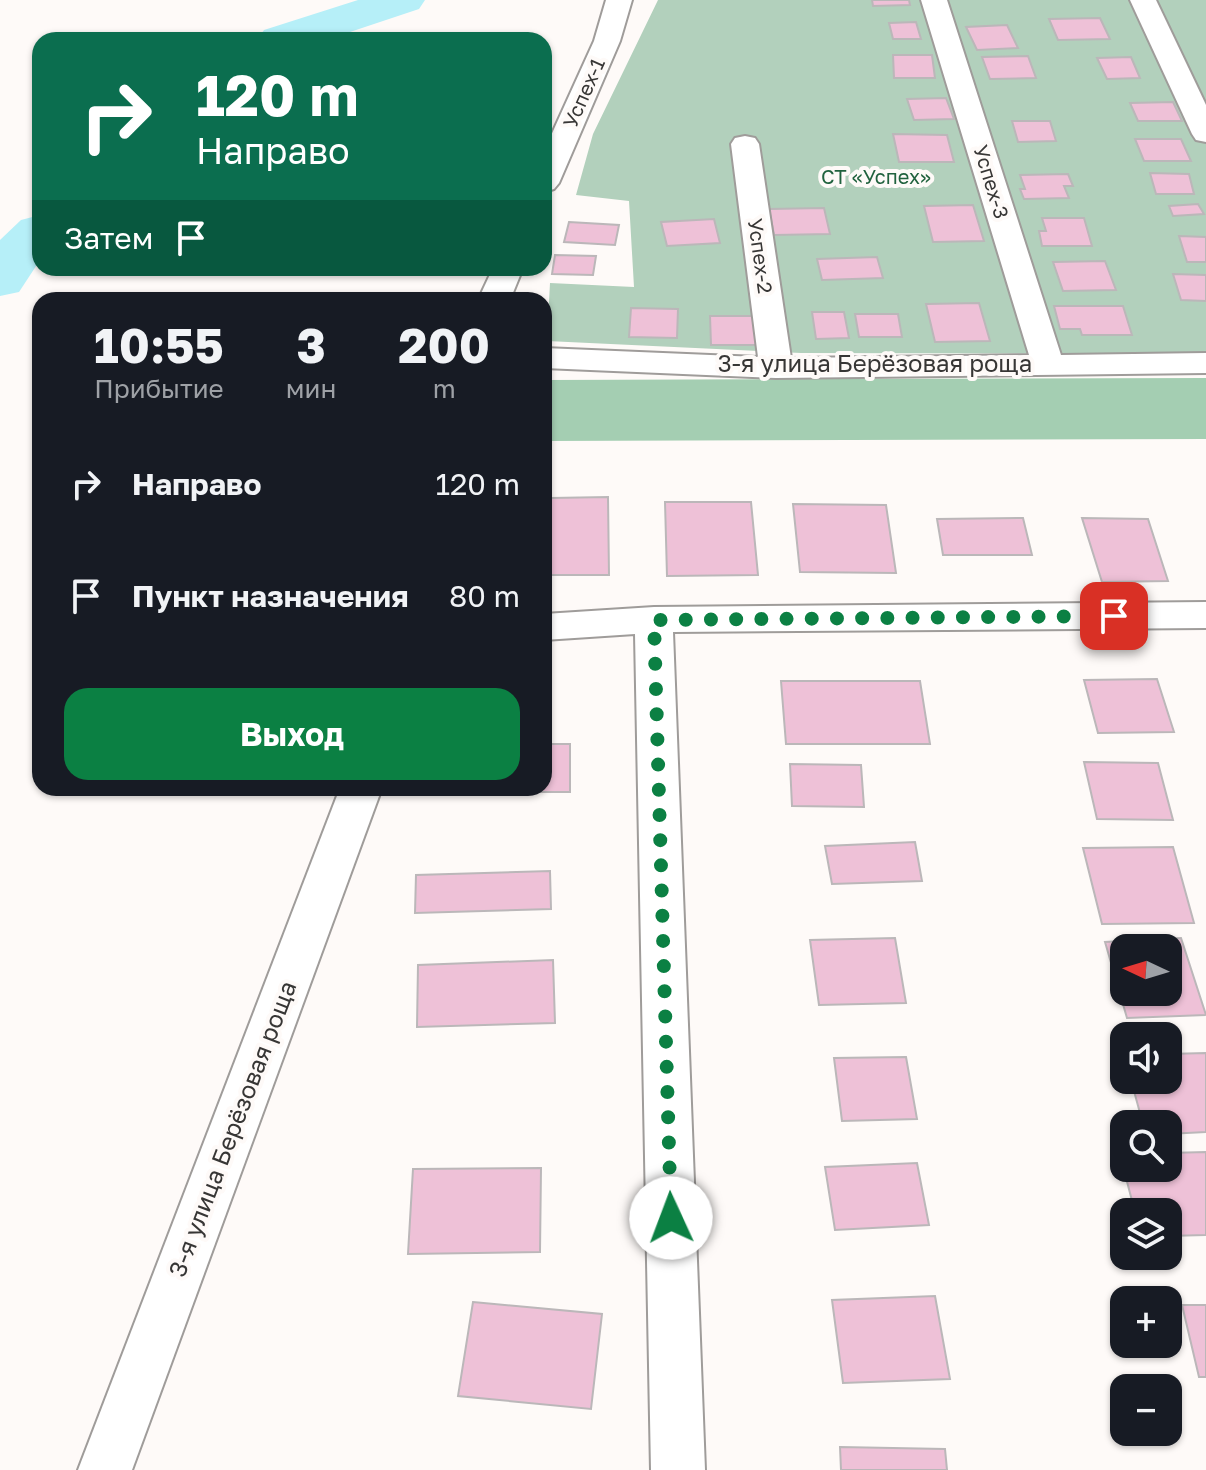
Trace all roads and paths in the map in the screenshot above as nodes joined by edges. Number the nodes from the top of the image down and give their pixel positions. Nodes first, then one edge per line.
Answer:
1 (619, 0) edge
2 (934, 0) edge
3 (1143, 0) edge
4 (1206, 134) edge
5 (745, 144) dead end
6 (552, 165) edge
7 (552, 358) edge
8 (1206, 363) edge
9 (1048, 364) junction
10 (776, 368) junction
11 (1206, 615) edge
12 (654, 620) junction
13 (552, 626) edge
14 (358, 796) edge
15 (105, 1470) edge
16 (678, 1470) edge

1 - 6 street, Успех-1
2 - 9 street, Успех-3
3 - 4 street
5 - 10 street, Успех-2
7 - 10 street, 3-я улица Берёзовая роща
8 - 9 street, 3-я улица Берёзовая роща
9 - 10 street, 3-я улица Берёзовая роща
11 - 12 street
12 - 13 street
12 - 16 street
14 - 15 street, 3-я улица Берёзовая роща

